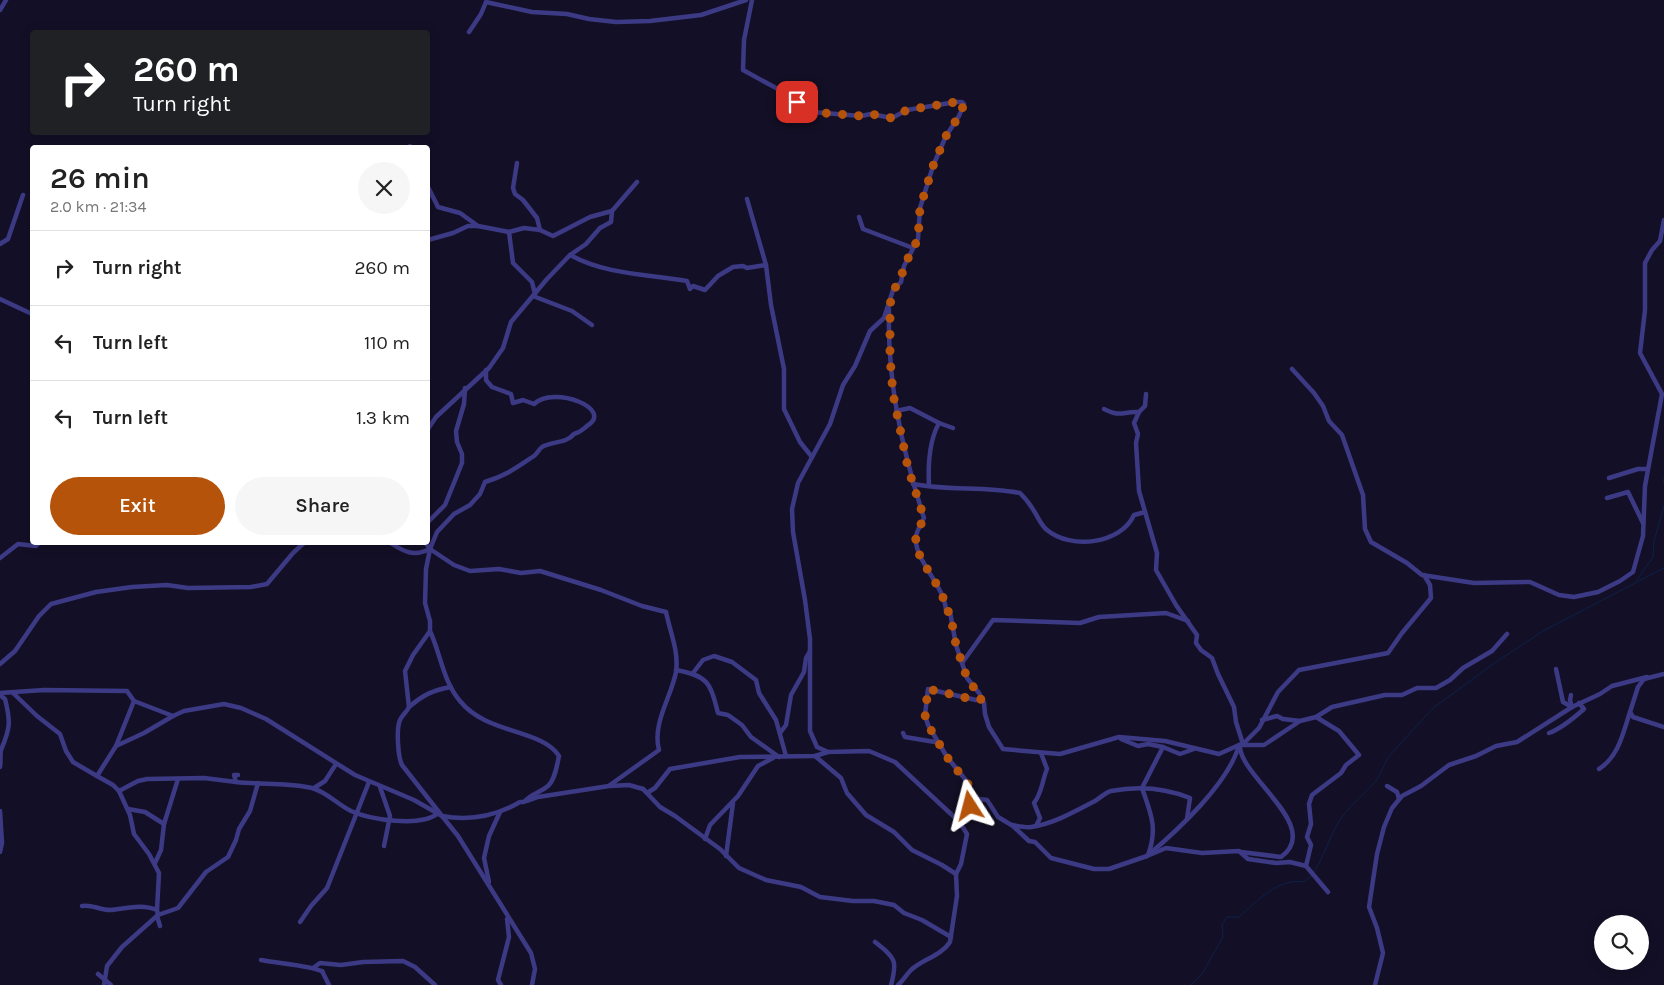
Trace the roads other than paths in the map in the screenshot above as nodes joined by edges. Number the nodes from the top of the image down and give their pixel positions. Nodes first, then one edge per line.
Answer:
1 (6, 0) edge
2 (746, 0) edge
3 (752, 0) edge
4 (486, 1) edge
5 (0, 10) edge
6 (469, 32) dead end
7 (517, 162) dead end
8 (637, 182) dead end
9 (430, 191) edge
10 (23, 195) dead end
11 (747, 200) dead end
12 (612, 211) junction
13 (859, 217) dead end
14 (1664, 220) edge
15 (478, 226) junction
16 (540, 230) junction
17 (509, 232) junction
18 (430, 239) edge
19 (0, 244) edge
20 (913, 248) junction
21 (570, 255) junction
22 (766, 265) junction
23 (534, 295) junction
24 (0, 300) edge
25 (890, 305) junction
26 (30, 313) edge
27 (592, 325) dead end
28 (1292, 368) dead end
29 (486, 370) junction
30 (465, 388) junction
31 (1146, 394) dead end
32 (1104, 408) dead end
33 (896, 411) junction
34 (1139, 412) junction
35 (939, 423) junction
36 (430, 426) edge
37 (953, 428) dead end
38 (812, 457) junction
39 (1647, 468) junction
40 (1609, 478) dead end
41 (913, 484) junction
42 (929, 486) junction
43 (1607, 498) dead end
44 (1145, 512) junction
45 (430, 520) edge
46 (1644, 524) junction
47 (37, 545) edge
48 (302, 545) edge
49 (394, 545) edge
50 (428, 545) edge
51 (430, 549) junction
52 (0, 558) edge
53 (1424, 575) junction
54 (1189, 622) junction
55 (430, 631) junction
56 (1507, 634) dead end
57 (810, 651) junction
58 (962, 663) junction
59 (0, 664) edge
60 (1556, 669) dead end
61 (676, 670) junction
62 (693, 673) junction
63 (1664, 674) edge
64 (1647, 677) junction
65 (450, 688) junction
66 (13, 692) junction
67 (0, 694) edge
68 (1571, 695) dead end
69 (982, 699) junction
70 (134, 701) junction
71 (1579, 703) junction
72 (410, 707) junction
73 (1572, 707) junction
74 (1630, 712) junction
75 (173, 716) junction
76 (1316, 717) junction
77 (1262, 720) junction
78 (1300, 721) junction
79 (1664, 726) edge
80 (780, 733) junction
81 (903, 733) dead end
82 (1549, 733) dead end
83 (1118, 738) junction
84 (940, 744) junction
85 (1242, 745) junction
86 (116, 746) junction
87 (1163, 747) junction
88 (1194, 748) junction
89 (828, 752) junction
90 (1041, 753) junction
91 (786, 756) junction
92 (815, 756) junction
93 (776, 757) junction
94 (336, 764) junction
95 (0, 767) edge
96 (1599, 769) dead end
97 (238, 775) dead end
98 (97, 776) junction
99 (178, 779) junction
100 (236, 782) junction
101 (369, 782) junction
102 (258, 783) junction
103 (609, 786) junction
104 (1387, 786) dead end
105 (380, 787) junction
106 (314, 788) junction
107 (1142, 788) junction
108 (643, 789) junction
109 (120, 791) junction
110 (734, 799) junction
111 (1400, 799) junction
112 (524, 802) junction
113 (128, 809) junction
114 (0, 812) edge
115 (500, 812) junction
116 (969, 812) junction
117 (358, 813) junction
118 (439, 815) junction
119 (388, 820) junction
120 (1186, 821) junction
121 (960, 823) junction
122 (164, 824) junction
123 (1011, 825) junction
124 (1036, 826) junction
125 (705, 839) junction
126 (384, 846) dead end
127 (1239, 851) junction
128 (0, 852) edge
129 (726, 856) junction
130 (1147, 856) junction
131 (155, 863) junction
132 (1306, 866) junction
133 (956, 874) junction
134 (490, 886) junction
135 (1328, 892) dead end
136 (82, 906) dead end
137 (157, 913) junction
138 (507, 915) junction
139 (300, 922) dead end
140 (160, 926) dead end
141 (951, 937) junction
142 (875, 942) dead end
143 (262, 960) dead end
144 (318, 963) junction
145 (313, 968) junction
146 (323, 972) junction
147 (98, 974) dead end
148 (104, 982) edge
149 (1376, 983) edge
150 (111, 985) edge
151 (329, 985) edge
152 (435, 985) edge
153 (501, 985) edge
154 (532, 985) edge
155 (891, 985) edge
156 (898, 985) edge

1 - 5 street
2 - 4 street
3 - 20 street
4 - 6 street
7 - 16 street
8 - 12 street
9 - 15 street
10 - 19 street
11 - 22 street
12 - 16 street
12 - 21 street
13 - 20 street
14 - 39 street
15 - 17 street
15 - 18 street
16 - 17 street
17 - 23 street
20 - 25 street
21 - 22 street
21 - 23 street
22 - 38 street
23 - 27 street
23 - 29 street
24 - 26 street
25 - 33 street
25 - 38 street
28 - 53 street
29 - 30 street
29 - 51 street
30 - 36 street
30 - 45 street
31 - 34 street
32 - 34 street
33 - 35 street
33 - 41 street
34 - 44 street
35 - 37 street
35 - 42 street
38 - 57 street
39 - 40 street
39 - 46 street
41 - 42 street
41 - 58 street
42 - 44 street
43 - 46 street
44 - 54 street
46 - 53 street
47 - 52 street
48 - 59 street
49 - 51 street
50 - 51 street
51 - 55 street
51 - 61 street
53 - 77 street
54 - 58 street
54 - 85 street
55 - 65 street
55 - 72 street
56 - 76 street
57 - 80 street
57 - 89 street
58 - 69 street
60 - 73 street
61 - 62 street
61 - 103 street
62 - 80 street
62 - 93 street
63 - 64 street
64 - 71 street
64 - 74 street
65 - 72 street
65 - 112 street
66 - 67 street
66 - 70 street
66 - 98 street
67 - 95 street
68 - 73 street
69 - 84 street
69 - 90 street
70 - 75 street
70 - 86 street
71 - 73 street
71 - 82 street
72 - 118 street
73 - 111 street
74 - 79 street
74 - 96 street
75 - 86 street
75 - 94 street
76 - 78 street
76 - 132 street
77 - 78 street
77 - 85 street
78 - 85 street
80 - 91 street
81 - 84 street
83 - 87 street
83 - 88 street
83 - 90 street
84 - 116 street
85 - 88 street
85 - 120 street
85 - 127 street
86 - 98 street
87 - 88 street
87 - 107 street
89 - 92 street
89 - 121 street
90 - 124 street
91 - 92 street
91 - 93 street
92 - 133 street
93 - 108 street
93 - 110 street
94 - 101 street
94 - 106 street
97 - 100 street
98 - 109 street
99 - 100 street
99 - 109 street
99 - 122 street
100 - 102 street
101 - 105 street
101 - 117 street
102 - 106 street
102 - 137 street
103 - 108 street
103 - 112 street
104 - 111 street
105 - 118 street
105 - 119 street
106 - 117 street
107 - 120 street
107 - 124 street
107 - 130 street
108 - 125 street
109 - 113 street
110 - 125 street
110 - 129 street
111 - 149 street
112 - 115 street
113 - 122 street
113 - 131 street
114 - 128 street
115 - 118 street
115 - 134 street
116 - 121 street
116 - 123 street
117 - 119 street
117 - 139 street
118 - 119 street
118 - 134 street
119 - 126 street
120 - 130 street
121 - 133 street
122 - 131 street
123 - 124 street
123 - 130 street
125 - 129 street
127 - 130 street
127 - 132 street
129 - 141 street
131 - 137 street
132 - 135 street
133 - 141 street
134 - 138 street
136 - 137 street
137 - 140 street
137 - 148 street
138 - 153 street
138 - 154 street
141 - 156 street
142 - 155 street
143 - 145 street
144 - 145 street
144 - 146 street
144 - 152 street
145 - 146 street
146 - 151 street
147 - 148 street
148 - 150 street

